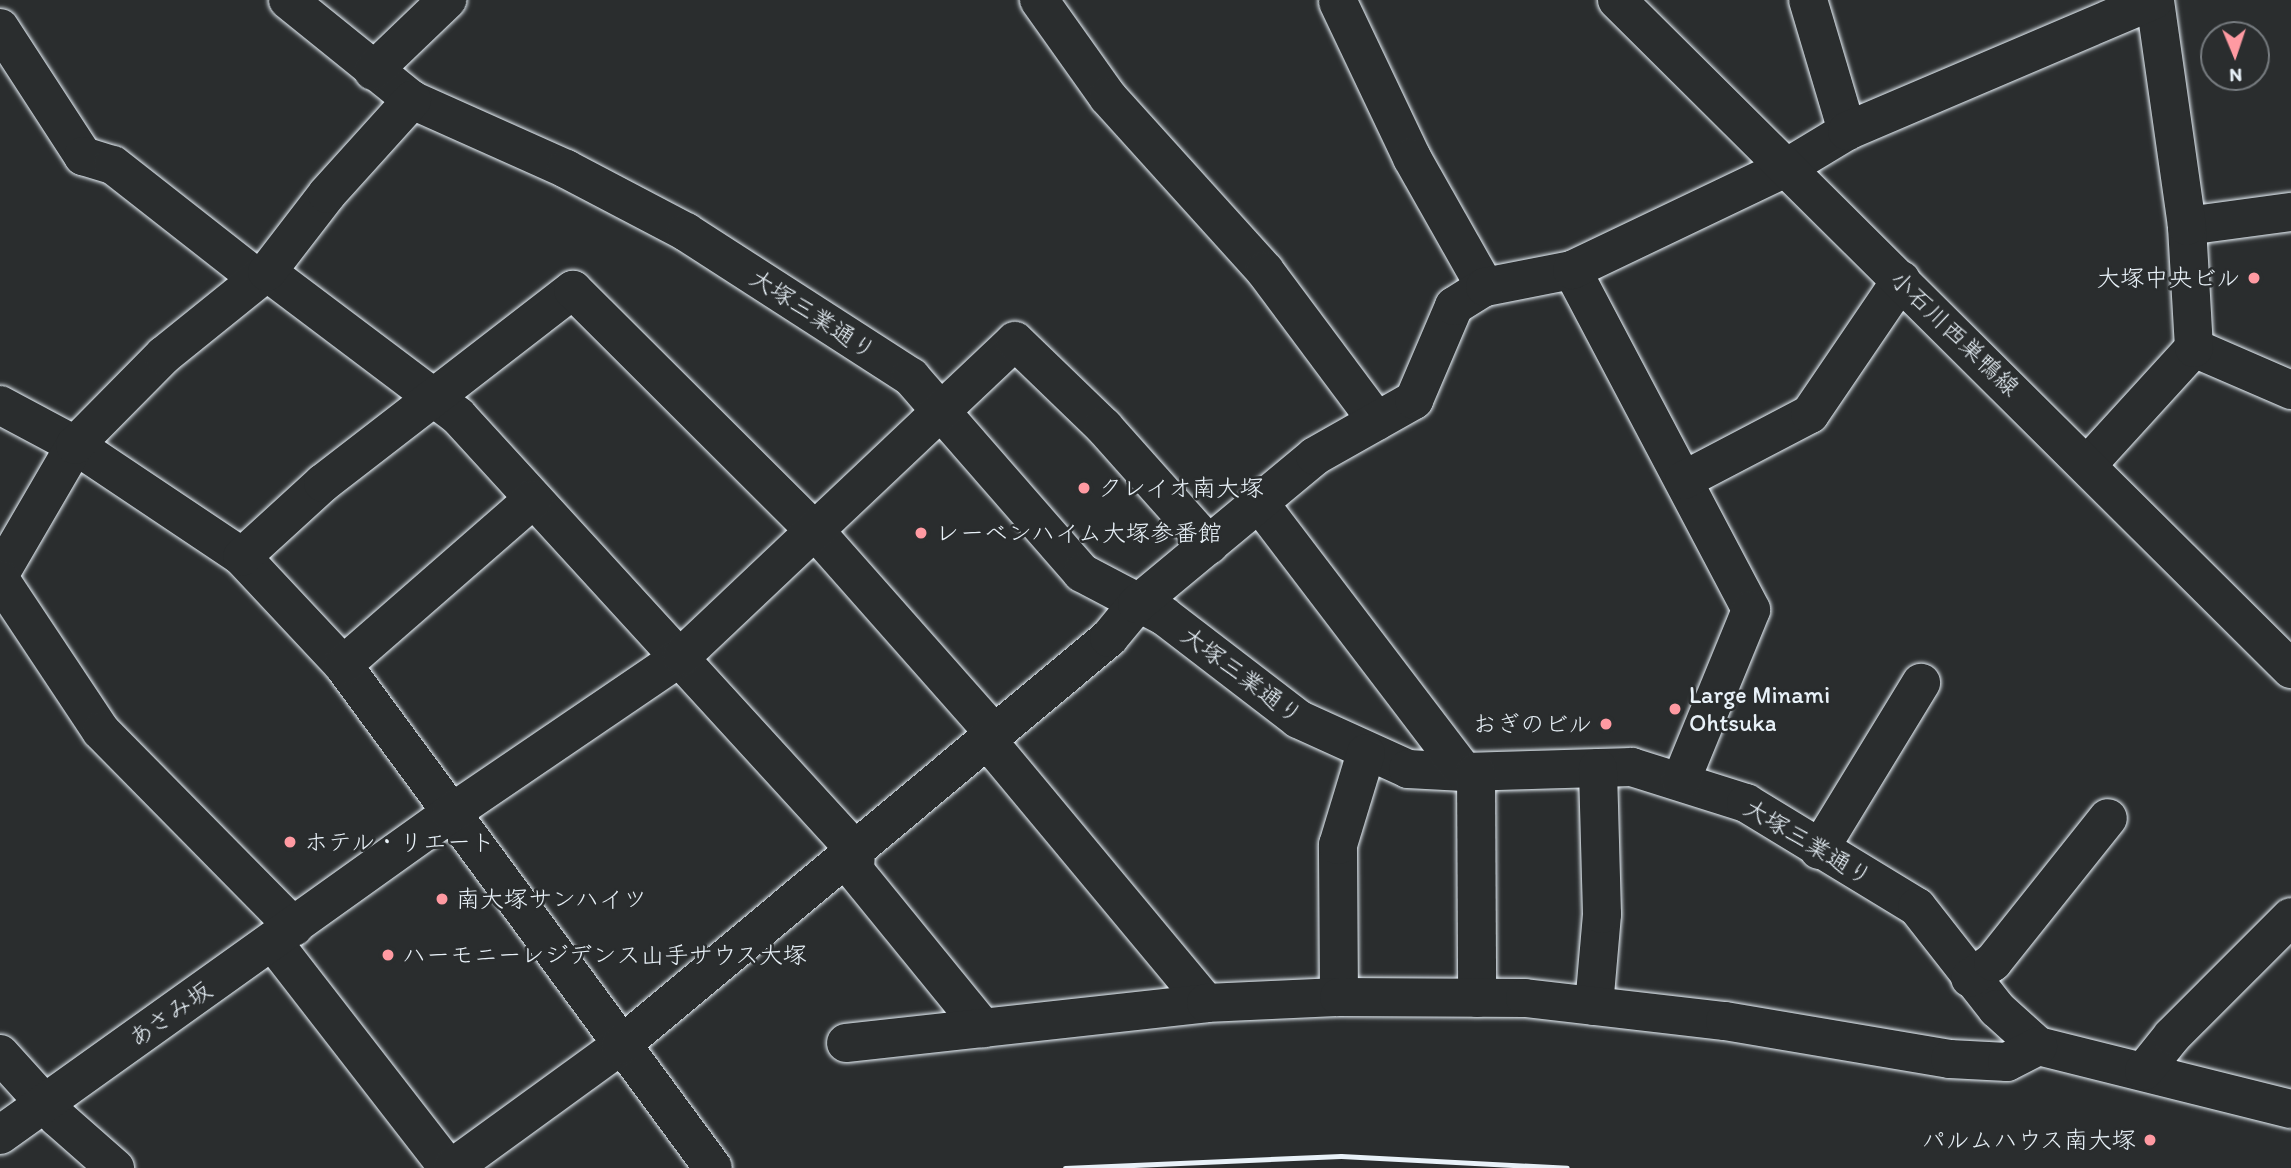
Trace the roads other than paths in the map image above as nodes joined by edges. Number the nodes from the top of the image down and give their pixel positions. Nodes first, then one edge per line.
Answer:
1 (288, 0) edge
2 (447, 0) edge
3 (1039, 0) edge
4 (1617, 0) edge
5 (1808, 0) edge
6 (2154, 0) edge
7 (1338, 2) dead end
8 (0, 28) edge
9 (373, 71) junction
10 (412, 100) junction
11 (1847, 131) junction
12 (1786, 168) junction
13 (2291, 212) edge
14 (2187, 226) junction
15 (1572, 270) junction
16 (262, 275) junction
17 (1901, 280) junction
18 (1485, 287) junction
19 (2193, 348) junction
20 (2291, 390) edge
21 (432, 400) junction
22 (0, 405) edge
23 (942, 408) junction
24 (1377, 421) junction
25 (75, 445) junction
26 (2089, 463) junction
27 (1684, 481) junction
28 (533, 499) junction
29 (1260, 504) junction
30 (816, 532) junction
31 (1209, 545) junction
32 (242, 557) junction
33 (0, 577) edge
34 (1137, 604) junction
35 (682, 656) junction
36 (343, 665) junction
37 (2291, 668) edge
38 (1921, 682) dead end
39 (990, 737) junction
40 (1366, 753) junction
41 (1598, 768) junction
42 (1470, 772) junction
43 (1681, 781) junction
44 (451, 813) junction
45 (2108, 818) dead end
46 (856, 850) junction
47 (1819, 850) junction
48 (2291, 917) edge
49 (284, 934) junction
50 (1970, 978) junction
51 (1339, 997) junction
52 (1477, 998) junction
53 (1206, 1003) junction
54 (1594, 1006) junction
55 (983, 1028) junction
56 (846, 1043) dead end
57 (620, 1046) junction
58 (2038, 1046) junction
59 (0, 1054) edge
60 (2144, 1071) junction
61 (45, 1101) junction
62 (2291, 1109) edge
63 (0, 1135) edge
64 (115, 1168) edge
65 (450, 1168) edge
66 (713, 1168) edge

1 - 9 street, 大塚三業通り
2 - 9 street
3 - 24 street
4 - 12 street, 小石川西巣鴨線
5 - 11 street
6 - 11 street
6 - 14 street
7 - 18 street
8 - 16 street
9 - 10 street, 大塚三業通り
10 - 16 street
10 - 23 street, 大塚三業通り
11 - 12 street
12 - 15 street
12 - 17 street, 小石川西巣鴨線
13 - 14 street
14 - 19 street
15 - 18 street
15 - 27 street
16 - 21 street
16 - 25 street
17 - 26 street, 小石川西巣鴨線
17 - 27 street
18 - 24 street
19 - 20 street
19 - 26 street
21 - 28 street
21 - 30 street
21 - 32 street
22 - 25 street
23 - 30 street, あさみ坂
23 - 31 street, あさみ坂
23 - 34 street, 大塚三業通り
24 - 29 street
25 - 32 street
25 - 33 street
26 - 37 street, 小石川西巣鴨線
27 - 43 street
28 - 35 street
28 - 36 street
29 - 31 street
29 - 42 street
30 - 35 street, あさみ坂
30 - 39 street
31 - 34 street
32 - 36 street
33 - 49 street
34 - 39 street
34 - 40 street, 大塚三業通り
35 - 44 street, あさみ坂
35 - 46 street
36 - 44 street
38 - 47 street
39 - 46 street
39 - 53 street
40 - 42 street, 大塚三業通り
40 - 51 street
41 - 42 street, 大塚三業通り
41 - 43 street, 大塚三業通り
41 - 54 street
42 - 52 street
43 - 47 street, 大塚三業通り
44 - 49 street, あさみ坂
44 - 57 street
45 - 50 street
46 - 55 street
46 - 57 street
47 - 50 street, 大塚三業通り
48 - 60 street
49 - 61 street, あさみ坂
49 - 65 street
50 - 58 street, 大塚三業通り
51 - 52 street
51 - 53 street
52 - 54 street
53 - 55 street
54 - 58 street
55 - 56 street
57 - 65 street
57 - 66 street
58 - 60 street
59 - 61 street
60 - 62 street
61 - 63 street, あさみ坂
61 - 64 street

